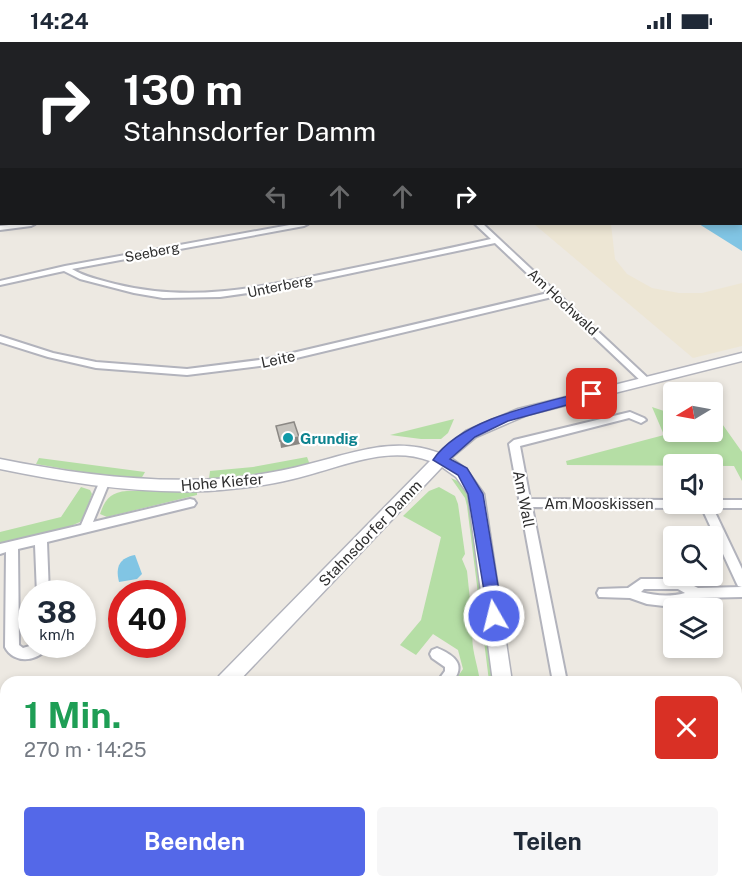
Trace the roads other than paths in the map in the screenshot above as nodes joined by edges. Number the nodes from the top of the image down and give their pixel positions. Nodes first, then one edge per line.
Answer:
1 (23, 225) edge
2 (299, 225) edge
3 (479, 225) edge
4 (0, 228) edge
5 (497, 240) junction
6 (65, 268) junction
7 (0, 284) edge
8 (553, 294) junction
9 (0, 339) edge
10 (742, 357) edge
11 (646, 381) junction
12 (641, 420) dead end
13 (440, 460) junction
14 (0, 464) edge
15 (104, 483) junction
16 (190, 503) dead end
17 (525, 503) junction
18 (663, 504) edge
19 (723, 504) edge
20 (742, 504) edge
21 (711, 514) edge
22 (86, 526) junction
23 (41, 538) junction
24 (6, 547) edge
25 (42, 580) edge
26 (742, 582) edge
27 (742, 592) edge
28 (603, 593) dead end
29 (18, 654) edge
30 (437, 654) dead end
31 (232, 676) edge
32 (449, 676) edge
33 (502, 676) edge
34 (559, 676) edge

1 - 4 street
2 - 6 street, Seeberg
3 - 5 street, Am Hochwald
5 - 6 street, Unterberg
5 - 8 street, Am Hochwald
6 - 7 street, Seeberg
8 - 9 street, Leite
8 - 11 street, Am Hochwald
10 - 11 street, Stahnsdorfer Damm
11 - 13 street, Stahnsdorfer Damm
12 - 17 street, Am Wall
13 - 15 street, Hohe Kiefer
13 - 31 street, Stahnsdorfer Damm
13 - 33 street, Hohe Kiefer
14 - 15 street, Hohe Kiefer
15 - 22 street
16 - 22 street, Hohe Kiefer
17 - 18 street, Am Mooskissen
17 - 34 street, Am Wall
19 - 20 street
21 - 26 street
22 - 23 street, Hohe Kiefer
23 - 24 street, Hohe Kiefer
23 - 25 street
24 - 29 street
27 - 28 street
30 - 32 street

